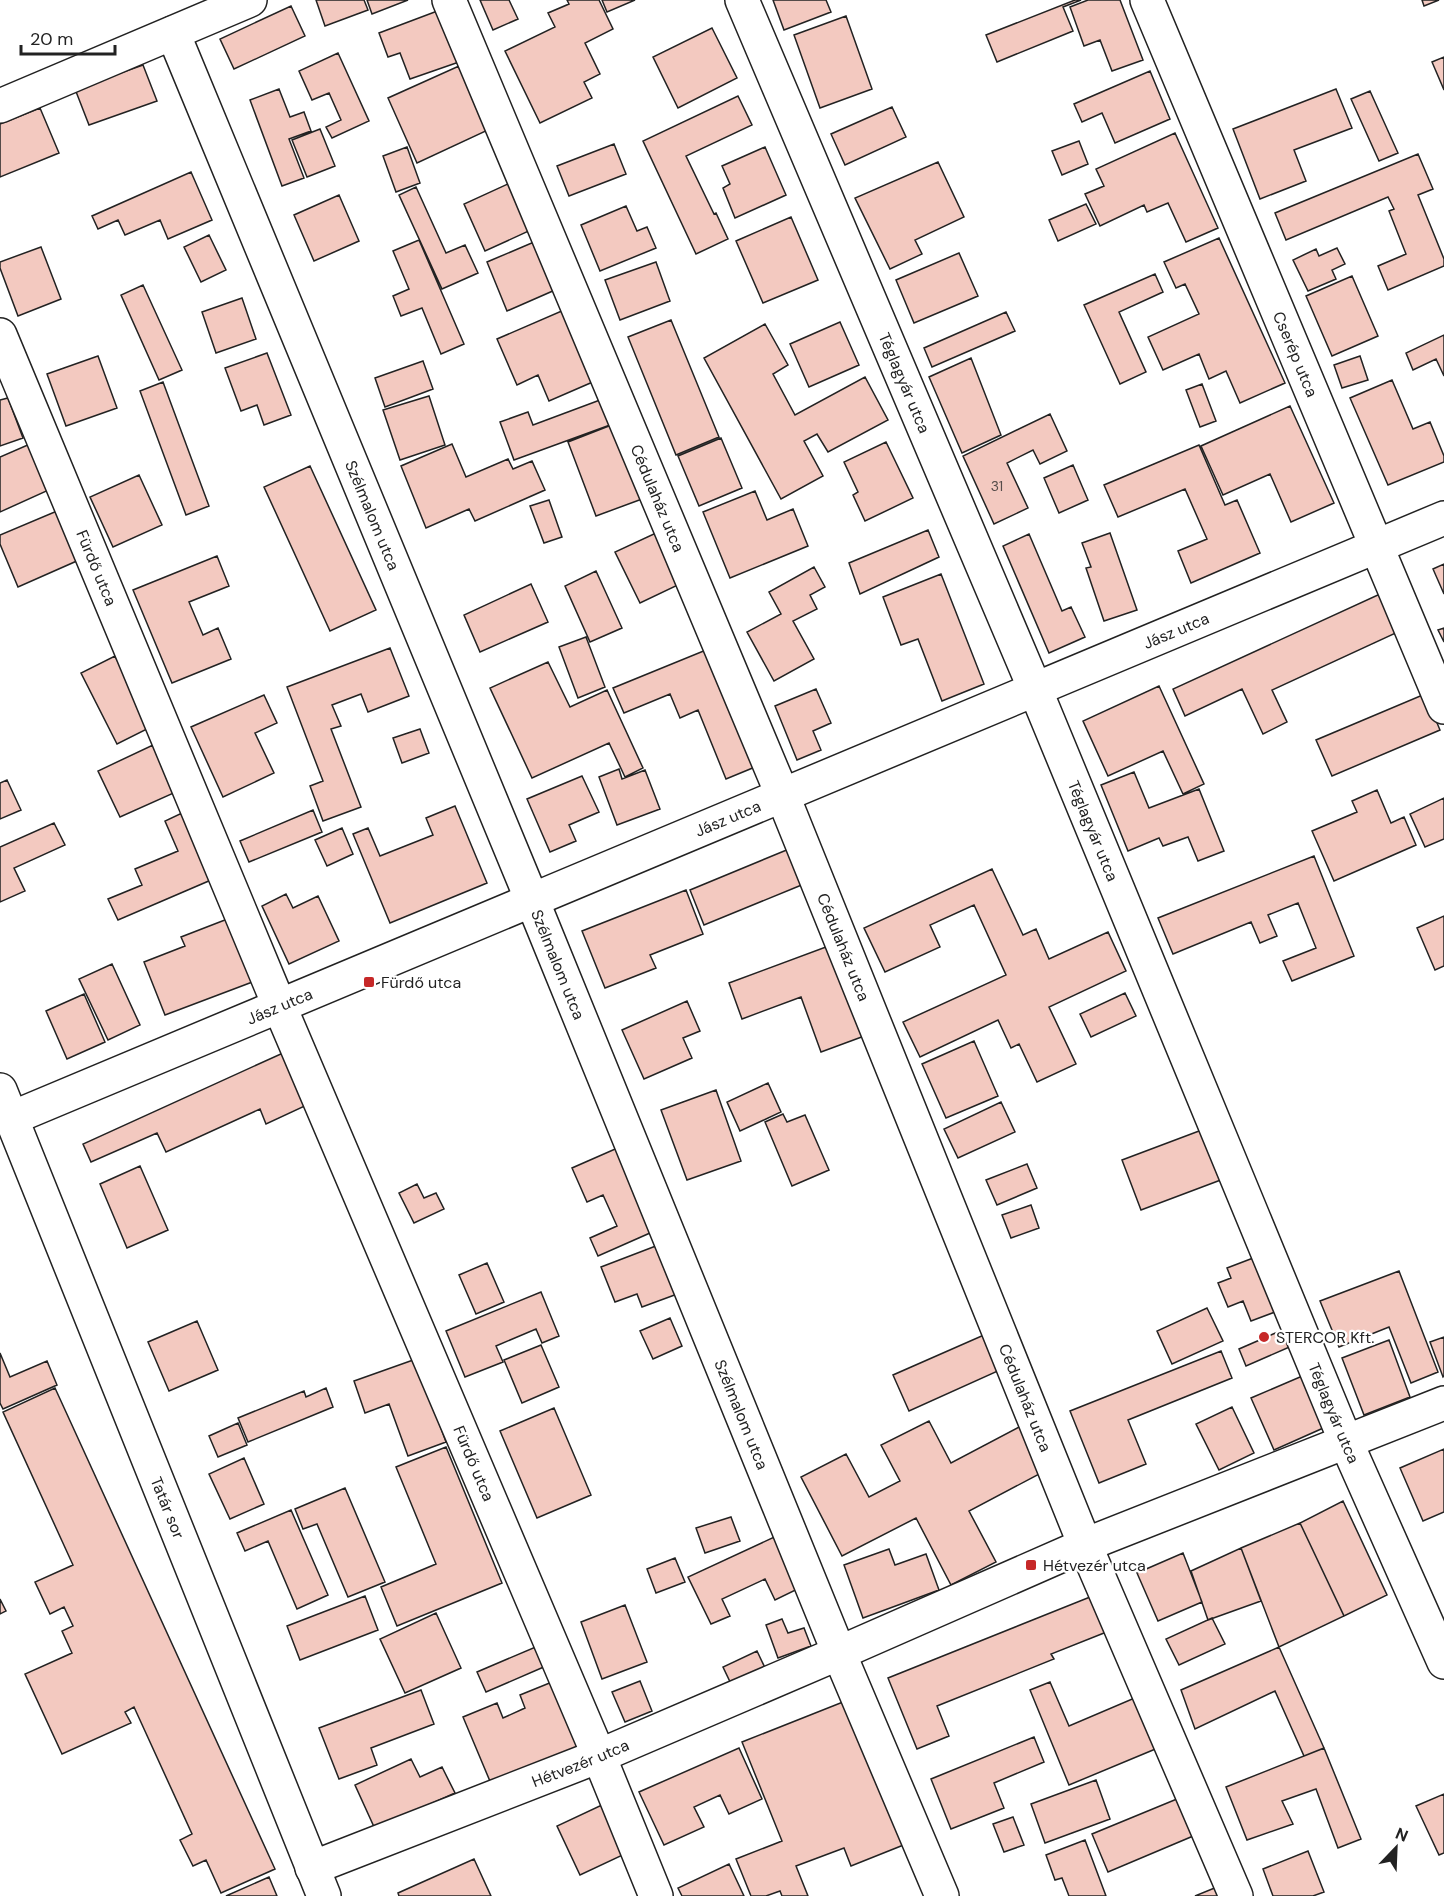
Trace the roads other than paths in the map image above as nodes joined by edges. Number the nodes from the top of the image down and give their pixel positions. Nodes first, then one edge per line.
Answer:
1 (250, 0) edge
2 (448, 0) edge
3 (742, 0) edge
4 (1147, 0) edge
5 (173, 33) junction
6 (0, 106) edge
7 (0, 335) edge
8 (1444, 518) edge
9 (1376, 546) junction
10 (1035, 689) junction
11 (1444, 707) edge
12 (782, 794) junction
13 (532, 900) junction
14 (279, 1005) junction
15 (4, 1108) edge
16 (1444, 1403) edge
17 (1346, 1442) junction
18 (1085, 1545) junction
19 (839, 1653) junction
20 (1444, 1662) edge
21 (599, 1756) junction
22 (318, 1882) edge
23 (656, 1896) edge
24 (942, 1896) edge
25 (1236, 1896) edge

1 - 5 street
2 - 12 street, Cédulaház utca
3 - 10 street, Téglagyár utca
4 - 9 street, Cserép utca
5 - 6 street
5 - 13 street, Szélmalom utca
7 - 14 street, Fürdő utca
8 - 9 street, Jász utca
9 - 10 street, Jász utca
9 - 11 street, Cserép utca
10 - 12 street, Jász utca
10 - 17 street, Téglagyár utca
12 - 13 street, Jász utca
12 - 18 street, Cédulaház utca
13 - 14 street, Jász utca
13 - 19 street, Szélmalom utca
14 - 15 street, Jász utca
14 - 21 street, Fürdő utca
15 - 22 street, Tatár sor
16 - 17 street, Hétvezér utca
17 - 18 street, Hétvezér utca
17 - 20 street, Téglagyár utca
18 - 19 street, Hétvezér utca
18 - 25 street, Cédulaház utca
19 - 21 street, Hétvezér utca
19 - 24 street, Szélmalom utca
21 - 22 street, Hétvezér utca
21 - 23 street, Fürdő utca

